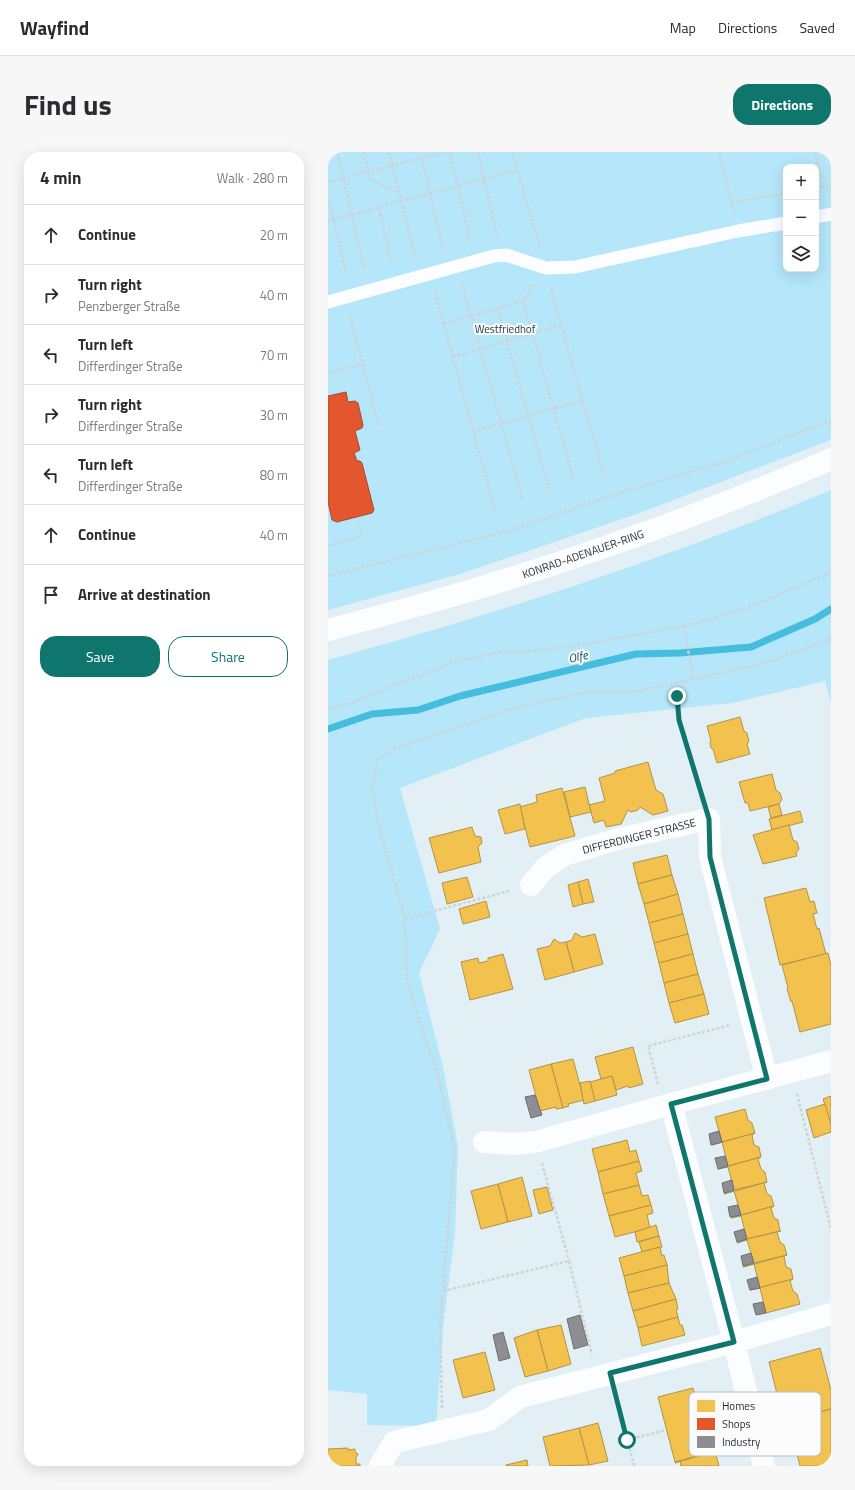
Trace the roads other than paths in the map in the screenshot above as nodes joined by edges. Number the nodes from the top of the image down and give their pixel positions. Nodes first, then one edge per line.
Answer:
1 (831, 214) edge
2 (819, 216) edge
3 (783, 223) edge
4 (328, 302) edge
5 (831, 459) edge
6 (328, 630) edge
7 (531, 885) road end
8 (831, 1061) edge
9 (767, 1079) junction
10 (668, 1105) junction
11 (484, 1142) dead end
12 (831, 1314) edge
13 (734, 1342) junction
14 (746, 1392) edge
15 (762, 1456) edge
16 (380, 1466) edge
17 (764, 1466) edge

1 - 2 lane
3 - 4 lane
5 - 6 street, KONRAD-ADENAUER-RING
7 - 9 street, DIFFERDINGER STRASSE
8 - 9 street
9 - 10 street
10 - 11 street
10 - 13 street
12 - 13 street
13 - 14 street
13 - 16 street
15 - 17 street

